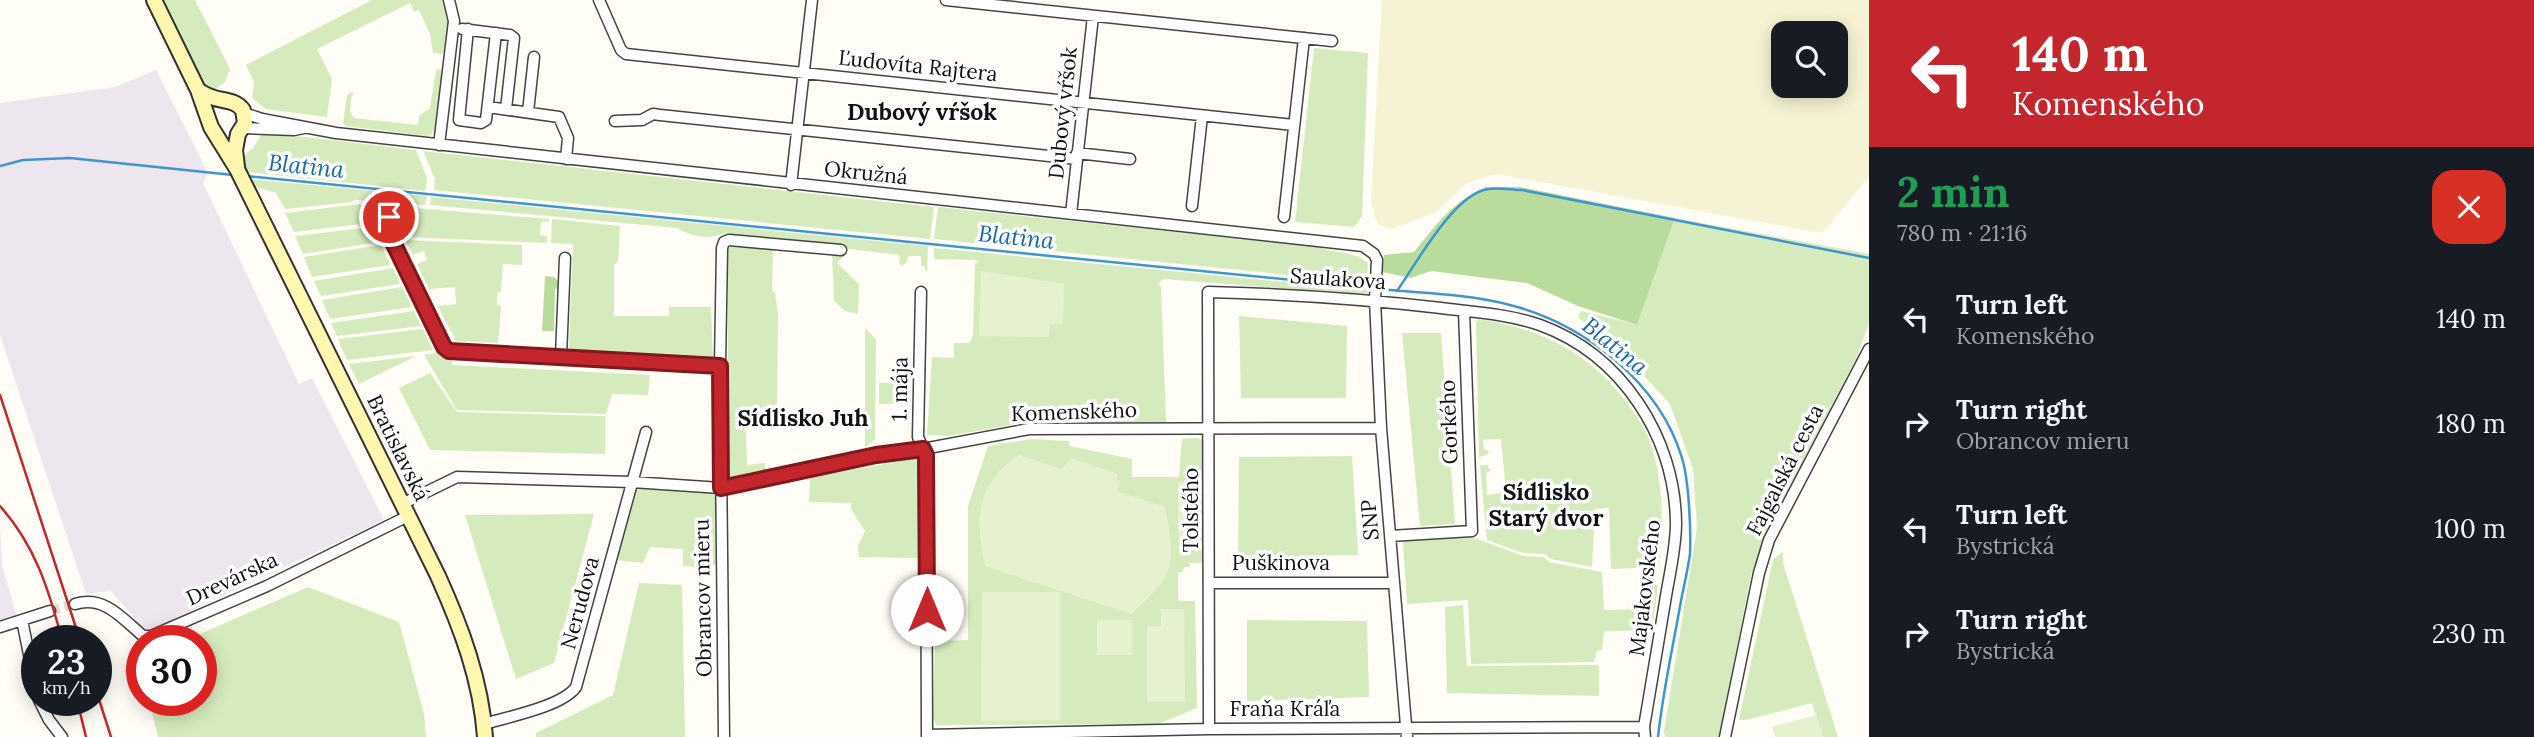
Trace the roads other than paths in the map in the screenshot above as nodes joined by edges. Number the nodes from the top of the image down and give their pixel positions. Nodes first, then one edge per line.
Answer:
1 (154, 0) edge
2 (449, 0) edge
3 (599, 0) edge
4 (812, 0) edge
5 (946, 0) edge
6 (1093, 16) junction
7 (453, 27) junction
8 (468, 29) junction
9 (496, 33) junction
10 (1304, 38) junction
11 (1332, 41) dead end
12 (534, 57) dead end
13 (804, 73) junction
14 (198, 90) junction
15 (444, 97) junction
16 (461, 99) junction
17 (224, 101) junction
18 (1083, 103) junction
19 (488, 107) junction
20 (506, 109) junction
21 (528, 112) junction
22 (1202, 116) junction
23 (615, 121) dead end
24 (212, 125) junction
25 (242, 125) junction
26 (1294, 125) junction
27 (305, 128) junction
28 (797, 130) junction
29 (439, 145) junction
30 (1077, 156) junction
31 (566, 159) junction
32 (1130, 159) dead end
33 (237, 169) junction
34 (791, 185) junction
35 (1192, 206) dead end
36 (1071, 214) junction
37 (389, 217) dead end
38 (1284, 217) dead end
39 (841, 250) dead end
40 (565, 258) dead end
41 (921, 292) dead end
42 (1208, 292) joint
43 (1375, 297) junction
44 (1464, 311) junction
45 (1869, 349) edge
46 (561, 356) junction
47 (720, 366) junction
48 (1210, 428) junction
49 (1381, 428) junction
50 (646, 432) dead end
51 (923, 449) junction
52 (632, 482) junction
53 (721, 488) junction
54 (405, 510) junction
55 (1390, 536) junction
56 (1211, 583) junction
57 (1394, 583) junction
58 (75, 604) tunnel mouth
59 (50, 611) tunnel mouth
60 (22, 620) junction
61 (23, 625) edge
62 (0, 627) edge
63 (47, 716) edge
64 (1209, 729) junction
65 (485, 731) edge
66 (1645, 732) edge
67 (1406, 733) edge
68 (1021, 735) edge
69 (927, 736) edge
70 (62, 737) edge
71 (724, 737) edge
72 (1725, 737) edge

1 - 14 main road, Bratislavská
2 - 7 street
3 - 13 street, Ľudovíta Rajtera
4 - 13 street
5 - 6 street
6 - 10 street
6 - 18 street, Dubový vŕšok
7 - 8 street
7 - 15 street
8 - 9 street
8 - 16 street
9 - 19 street
9 - 20 street
10 - 11 street
10 - 26 street
12 - 21 street
13 - 18 street, Ľudovíta Rajtera
13 - 28 street
14 - 17 main road
14 - 24 main road, Bratislavská
15 - 16 street
15 - 29 street
16 - 19 street
17 - 24 main road
17 - 25 main road
18 - 22 street, Ľudovíta Rajtera
18 - 30 street, Dubový vŕšok
19 - 20 street
20 - 21 street
21 - 31 street
22 - 26 street, Ľudovíta Rajtera
22 - 35 street
23 - 28 street
24 - 25 main road
24 - 33 main road, Bratislavská
25 - 27 street, Okružná
25 - 27 street, Okružná
25 - 33 main road
26 - 38 street
27 - 29 street, Okružná
28 - 30 street
28 - 34 street
29 - 31 street, Okružná
30 - 32 street
30 - 36 street, Dubový vŕšok
31 - 34 street, Okružná
33 - 54 main road, Bratislavská
34 - 36 street, Okružná
36 - 43 street, Okružná
37 - 46 street
39 - 47 street, Obrancov mieru
40 - 46 street
41 - 51 street, 1. mája
42 - 43 street, Saulakova
42 - 48 street, Tolstého
43 - 44 street, Saulakova
43 - 49 street, SNP
44 - 55 street, Gorkého
44 - 66 street, Majakovského
45 - 72 street, Fajgalská cesta
46 - 47 street
47 - 53 street, Obrancov mieru
48 - 49 street, Komenského
48 - 51 street, Komenského
48 - 56 street, Tolstého
49 - 55 street, SNP
50 - 52 street, Nerudova
51 - 53 street, Komenského
51 - 69 street, 1. mája
52 - 53 street, Komenského
52 - 54 street, Komenského
52 - 65 street, Nerudova
53 - 71 street, Obrancov mieru
54 - 58 street, Drevárska
54 - 65 main road, Bratislavská
55 - 57 street, SNP
56 - 57 street, Puškinova
56 - 64 street, Tolstého
57 - 67 street, SNP
59 - 60 street
60 - 61 street
60 - 62 street
63 - 70 street
64 - 67 street, Fraňa Kráľa
64 - 68 street, Fraňa Kráľa
66 - 67 street, Fraňa Kráľa
68 - 69 street, Fraňa Kráľa

